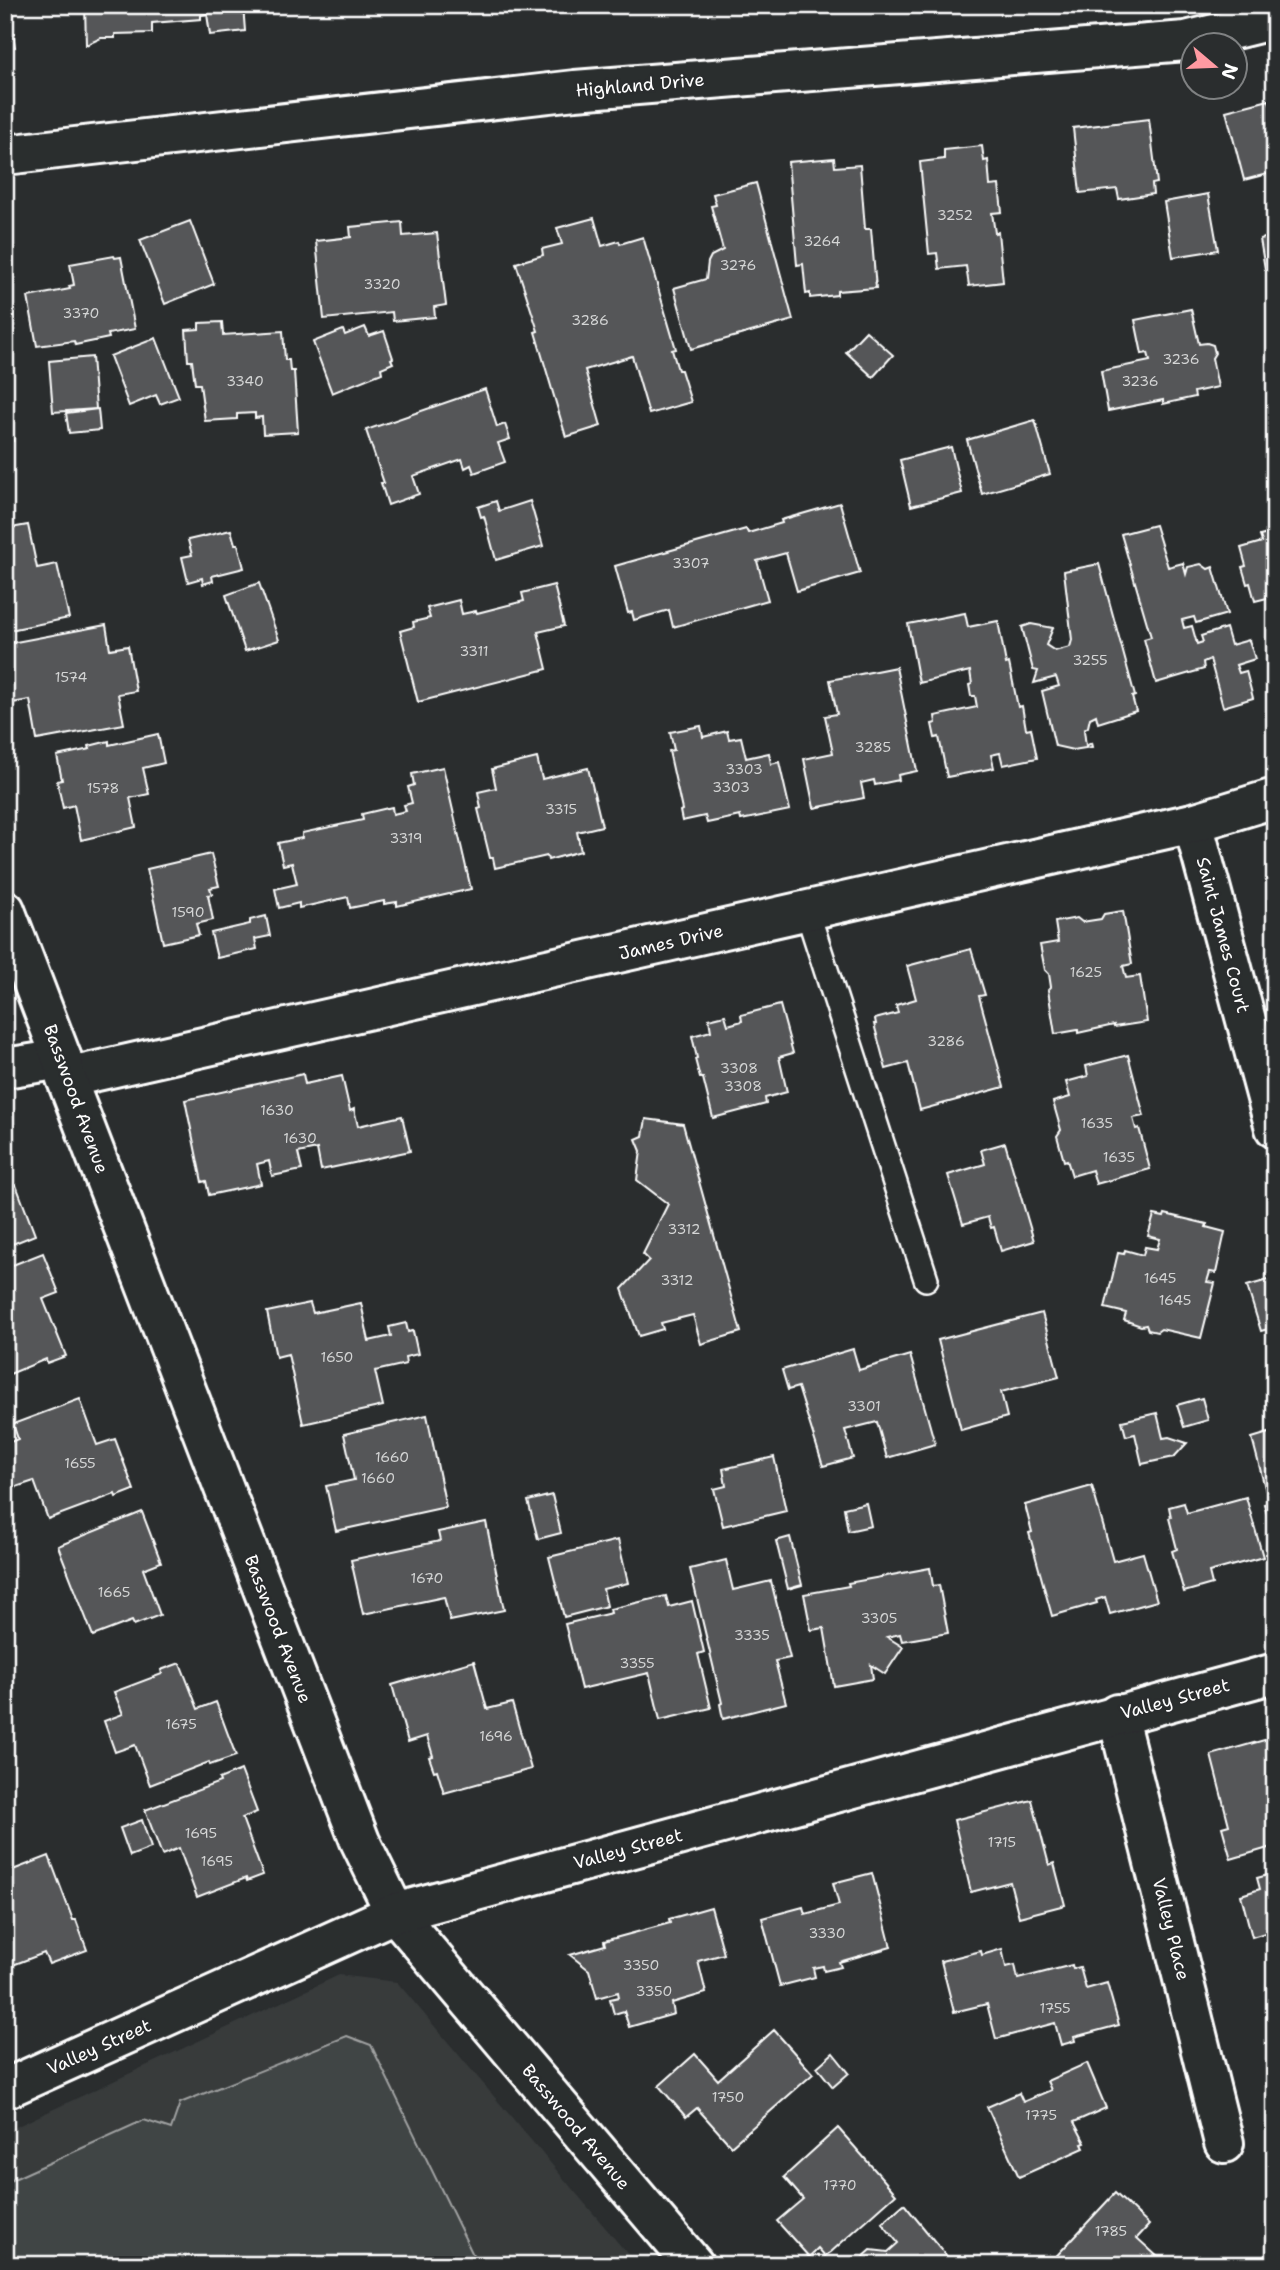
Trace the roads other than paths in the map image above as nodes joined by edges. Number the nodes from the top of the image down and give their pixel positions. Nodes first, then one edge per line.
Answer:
1 (1275, 19) edge
2 (5, 155) edge
3 (1275, 798) edge
4 (1193, 823) junction
5 (5, 910) edge
6 (807, 911) junction
7 (5, 1068) edge
8 (64, 1069) junction
9 (1275, 1128) edge
10 (926, 1279) dead end
11 (1275, 1673) edge
12 (1118, 1714) junction
13 (395, 1913) junction
14 (5, 2089) edge
15 (1224, 2143) dead end
16 (694, 2265) edge

1 - 2 street, Highland Drive
3 - 4 street, James Drive
4 - 6 street, James Drive
4 - 9 street, Saint James Court
5 - 8 street, Basswood Avenue
6 - 8 street, James Drive
6 - 10 lane
7 - 8 street, James Drive
8 - 13 street, Basswood Avenue
11 - 12 street, Valley Street
12 - 13 street, Valley Street
12 - 15 street, Valley Place
13 - 14 street, Valley Street
13 - 16 street, Basswood Avenue

